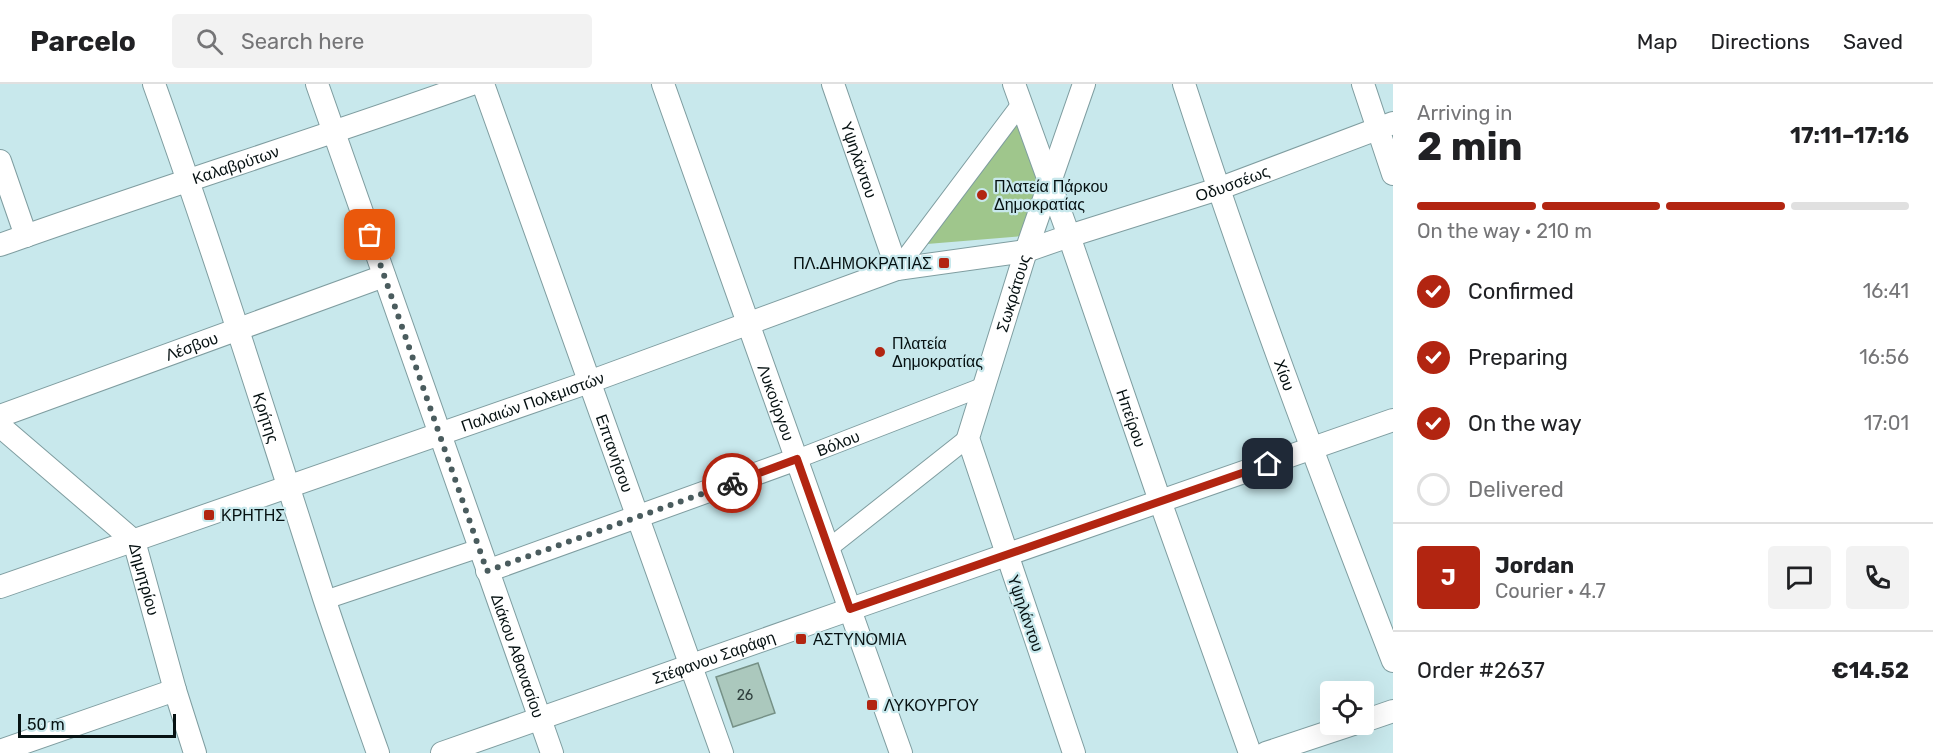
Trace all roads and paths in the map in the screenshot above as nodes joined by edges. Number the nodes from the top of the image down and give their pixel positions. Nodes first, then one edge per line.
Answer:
1 (154, 84) edge
2 (317, 84) edge
3 (472, 84) edge
4 (483, 84) edge
5 (663, 84) edge
6 (833, 84) edge
7 (1084, 84) edge
8 (1184, 84) edge
9 (1363, 84) edge
10 (1017, 94) edge
11 (1386, 126) edge
12 (335, 133) junction
13 (0, 161) edge
14 (1393, 174) edge
15 (188, 179) junction
16 (1050, 185) junction
17 (1218, 189) junction
18 (26, 236) junction
19 (1069, 236) junction
20 (0, 246) edge
21 (1026, 251) junction
22 (897, 269) junction
23 (384, 276) junction
24 (748, 323) junction
25 (238, 329) junction
26 (589, 382) junction
27 (985, 386) junction
28 (0, 416) edge
29 (1393, 420) edge
30 (0, 426) edge
31 (439, 434) junction
32 (968, 438) junction
33 (1311, 448) junction
34 (797, 459) junction
35 (290, 487) junction
36 (1160, 501) junction
37 (637, 517) junction
38 (134, 541) junction
39 (480, 548) junction
40 (829, 548) junction
41 (1007, 555) junction
42 (487, 571) junction
43 (0, 588) edge
44 (325, 600) junction
45 (850, 609) junction
46 (1393, 661) edge
47 (691, 666) junction
48 (176, 690) junction
49 (1393, 711) edge
50 (1374, 718) edge
51 (540, 719) junction
52 (1320, 735) edge
53 (0, 752) edge
54 (195, 753) edge
55 (378, 753) edge
56 (442, 753) edge
57 (552, 753) edge
58 (722, 753) edge
59 (901, 753) edge
60 (1074, 753) edge
61 (1250, 753) edge
62 (1266, 753) edge

1 - 15 street, Κρήτης
2 - 12 street, Διάκου Αθανασίου
3 - 12 street, Καλαβρύτων
4 - 26 street, Επτανήσου
5 - 24 street, Λυκούργου
6 - 22 street, Υψηλάντου
7 - 16 street, Σωκράτους
8 - 17 street, Χίου
9 - 11 street
10 - 16 street, Ηπείρου
10 - 22 street
11 - 14 street
11 - 17 street, Οδυσσέως
12 - 15 street, Καλαβρύτων
12 - 23 street, Διάκου Αθανασίου
13 - 18 street
15 - 18 street, Καλαβρύτων
15 - 25 street, Κρήτης
16 - 19 street, Ηπείρου
16 - 21 street, Σωκράτους
17 - 19 street, Οδυσσέως
17 - 33 street, Χίου
18 - 20 street, Καλαβρύτων
19 - 21 street, Παλαιών Πολεμιστών
19 - 36 street, Ηπείρου
21 - 22 street, Παλαιών Πολεμιστών
21 - 27 street, Σωκράτους
22 - 24 street, Παλαιών Πολεμιστών
23 - 25 street, Λέσβου
23 - 31 street, Διάκου Αθανασίου
24 - 26 street, Παλαιών Πολεμιστών
24 - 34 street, Λυκούργου
25 - 28 street, Λέσβου
25 - 35 street, Κρήτης
26 - 31 street, Παλαιών Πολεμιστών
26 - 37 street, Επτανήσου
27 - 32 street, Σωκράτους
27 - 34 street, Βόλου
29 - 33 street, Στέφανου Σαράφη
30 - 38 street, Δημητρίου
31 - 35 street, Παλαιών Πολεμιστών
31 - 39 street, Διάκου Αθανασίου
32 - 40 street
32 - 41 street, Υψηλάντου
33 - 36 street, Στέφανου Σαράφη
33 - 46 street, Χίου
34 - 37 street, Βόλου
34 - 40 street, Λυκούργου
35 - 38 street, Παλαιών Πολεμιστών
35 - 44 street, Κρήτης
36 - 41 street, Στέφανου Σαράφη
36 - 61 street, Ηπείρου
37 - 42 street, Βόλου
37 - 47 street, Επτανήσου
38 - 43 street, Παλαιών Πολεμιστών
38 - 48 street, Δημητρίου
39 - 42 street, Διάκου Αθανασίου
39 - 44 street
40 - 45 street, Λυκούργου
41 - 45 street, Στέφανου Σαράφη
41 - 60 street, Υψηλάντου
42 - 51 street, Διάκου Αθανασίου
44 - 55 street, Κρήτης
45 - 47 street, Στέφανου Σαράφη
45 - 59 street, Λυκούργου
47 - 51 street, Στέφανου Σαράφη
47 - 58 street, Επτανήσου
48 - 53 street
48 - 54 street, Δημητρίου
49 - 50 street
51 - 56 street, Στέφανου Σαράφη
51 - 57 street, Διάκου Αθανασίου
52 - 62 street

